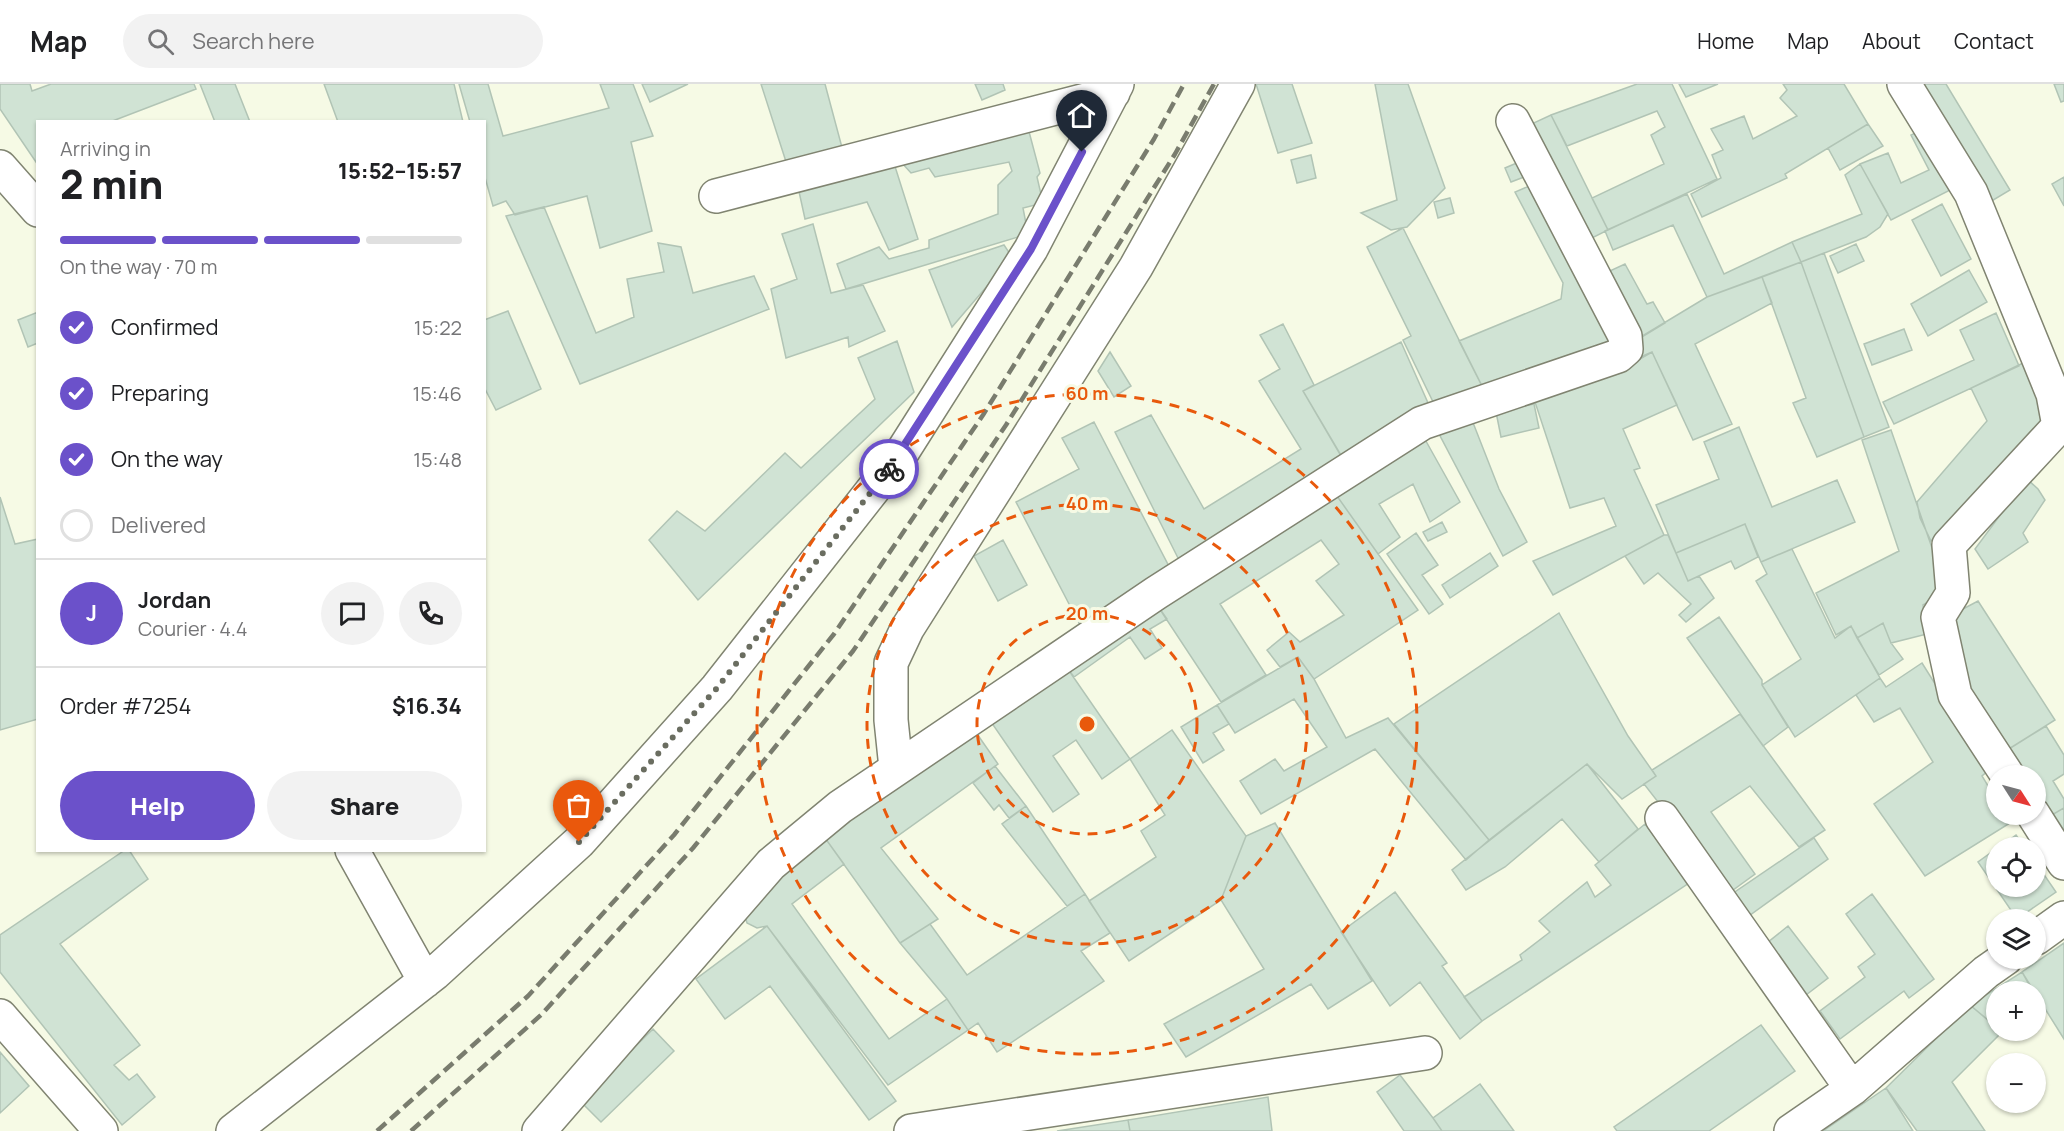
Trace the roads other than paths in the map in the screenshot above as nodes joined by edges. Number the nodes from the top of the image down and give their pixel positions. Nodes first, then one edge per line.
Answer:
1 (1238, 84) edge
2 (1904, 84) edge
3 (1115, 88) edge
4 (1513, 122) dead end
5 (0, 167) edge
6 (716, 196) dead end
7 (36, 208) edge
8 (2001, 765) edge
9 (896, 768) junction
10 (1662, 818) dead end
11 (2040, 825) edge
12 (353, 852) edge
13 (2064, 862) edge
14 (2064, 918) edge
15 (2046, 931) edge
16 (1990, 969) edge
17 (425, 981) junction
18 (0, 1016) edge
19 (1425, 1053) dead end
20 (1852, 1089) junction
21 (101, 1131) edge
22 (233, 1131) edge
23 (539, 1131) edge
24 (910, 1131) edge
25 (1791, 1131) edge

1 - 9 street
2 - 8 street
3 - 6 street
3 - 17 street
4 - 9 street
5 - 7 street
9 - 23 street
10 - 20 street
11 - 13 street
12 - 17 street
14 - 15 street
16 - 20 street
17 - 22 street
18 - 21 street
19 - 24 street
20 - 25 street

